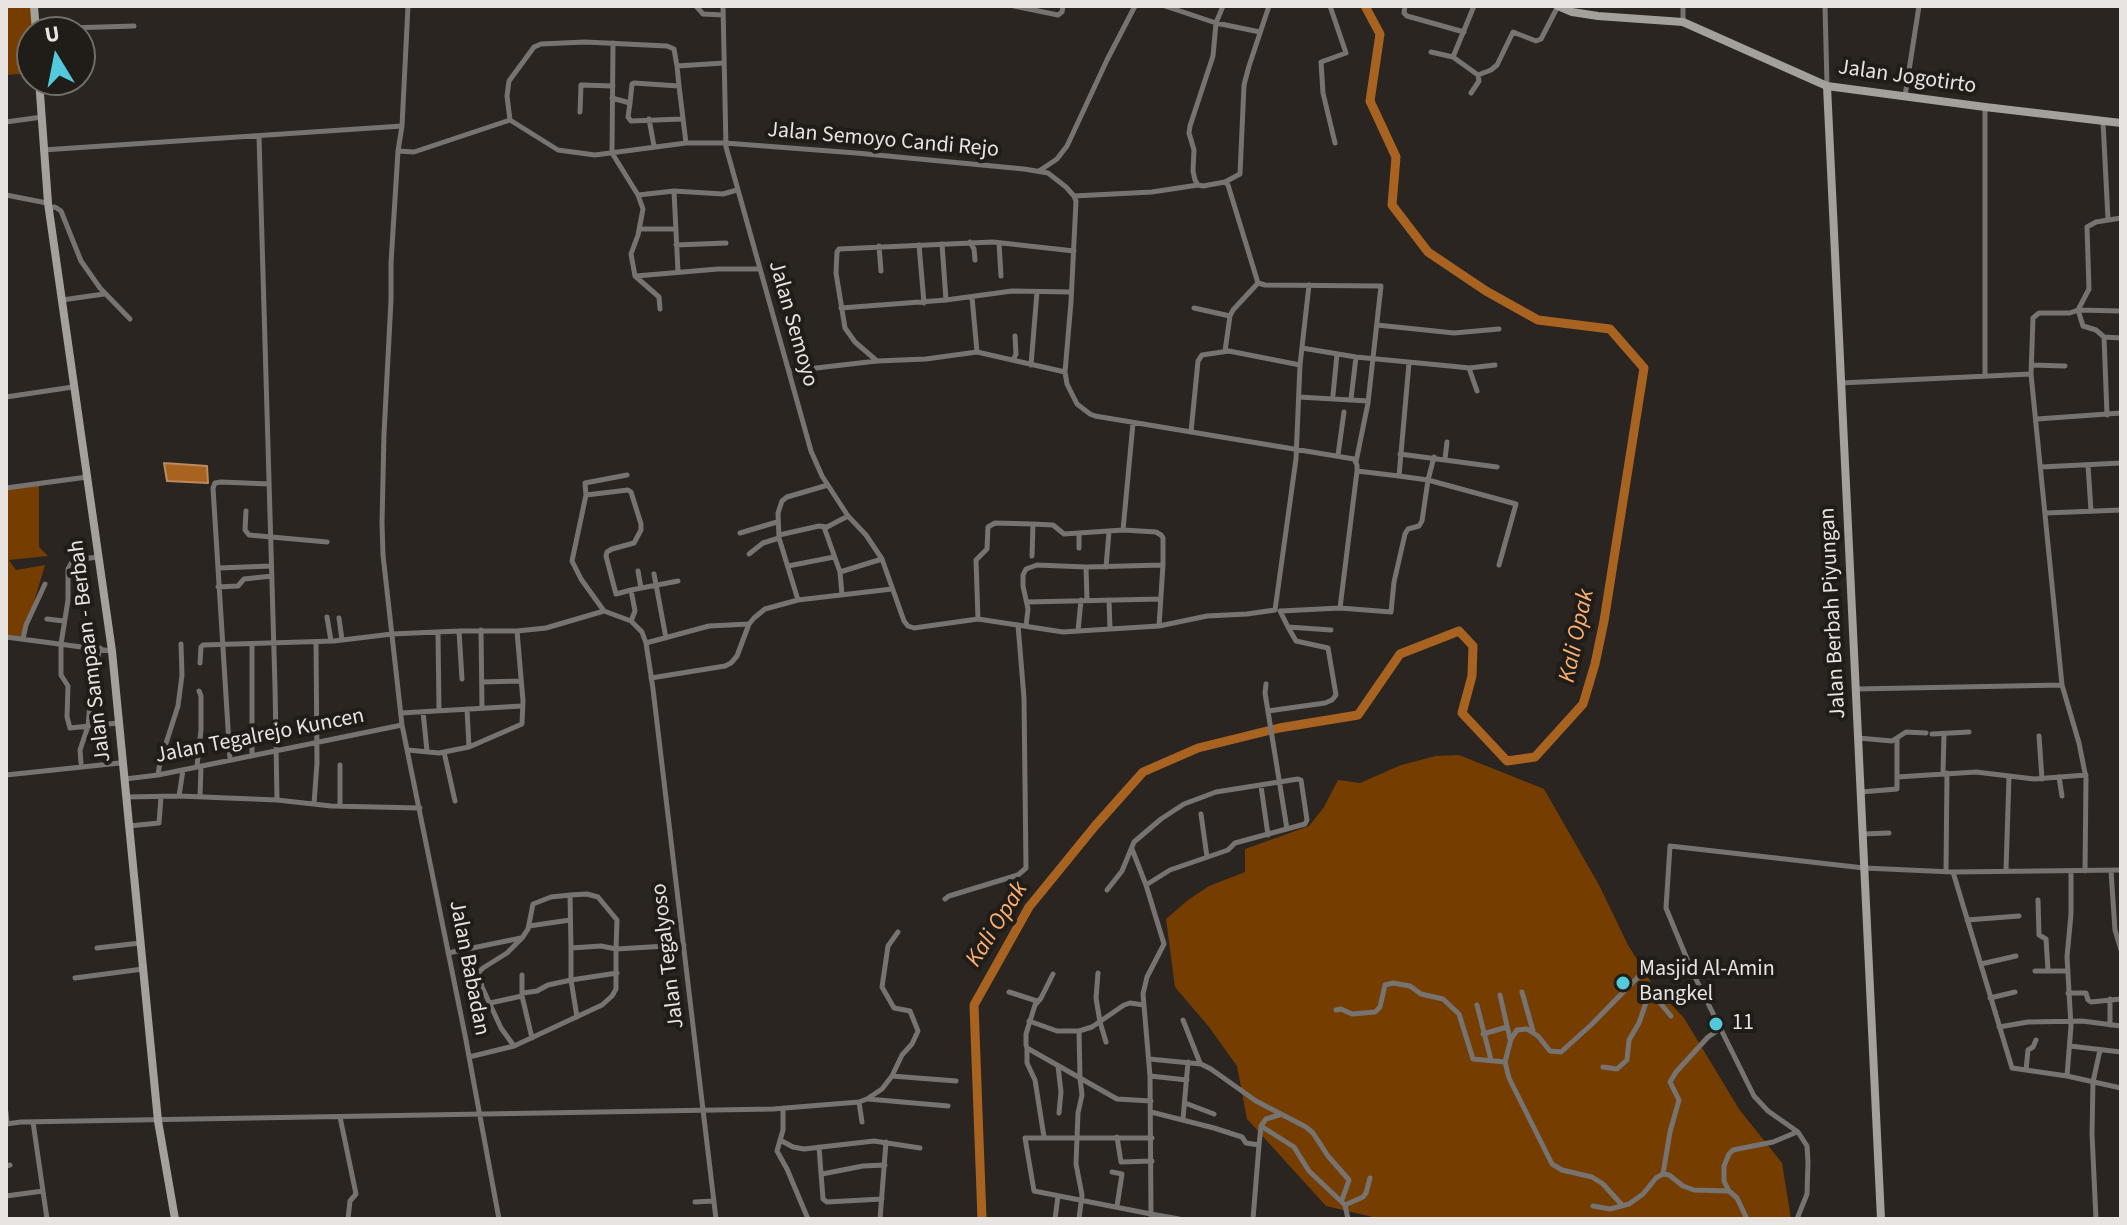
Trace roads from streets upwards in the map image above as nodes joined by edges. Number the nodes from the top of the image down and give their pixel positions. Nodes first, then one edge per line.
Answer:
1 (408, 6) edge
2 (696, 6) edge
3 (723, 6) edge
4 (1014, 6) edge
5 (1063, 6) edge
6 (1135, 6) edge
7 (1165, 6) edge
8 (1223, 6) edge
9 (1269, 6) edge
10 (1330, 6) edge
11 (1405, 6) edge
12 (1474, 6) edge
13 (1558, 6) edge
14 (1683, 6) edge
15 (1825, 6) edge
16 (1919, 6) edge
17 (723, 15) junction
18 (1683, 22) junction
19 (1216, 23) junction
20 (134, 26) dead end
21 (96, 28) edge
22 (1260, 32) junction
23 (1464, 32) junction
24 (613, 43) junction
25 (1431, 52) dead end
26 (1453, 57) junction
27 (724, 63) junction
28 (677, 66) junction
29 (1478, 75) junction
30 (613, 86) junction
31 (679, 86) junction
32 (1827, 86) junction
33 (1471, 93) dead end
34 (40, 96) edge
35 (1905, 97) junction
36 (612, 98) junction
37 (630, 103) junction
38 (1985, 107) junction
39 (580, 112) dead end
40 (42, 117) junction
41 (649, 119) junction
42 (682, 119) junction
43 (510, 120) junction
44 (6, 122) edge
45 (2103, 122) junction
46 (2121, 123) edge
47 (402, 126) junction
48 (259, 136) junction
49 (686, 143) junction
50 (725, 143) junction
51 (1335, 143) dead end
52 (654, 146) junction
53 (43, 150) junction
54 (398, 151) junction
55 (612, 153) junction
56 (1038, 172) junction
57 (1225, 182) junction
58 (1198, 185) junction
59 (737, 190) junction
60 (674, 191) junction
61 (6, 195) edge
62 (638, 195) junction
63 (1074, 196) junction
64 (49, 205) junction
65 (2121, 218) edge
66 (2108, 219) junction
67 (640, 229) junction
68 (675, 229) junction
69 (970, 242) junction
70 (726, 243) dead end
71 (999, 243) junction
72 (942, 244) junction
73 (676, 245) junction
74 (919, 245) junction
75 (879, 246) junction
76 (1074, 251) junction
77 (975, 260) dead end
78 (759, 269) junction
79 (881, 271) dead end
80 (678, 272) junction
81 (635, 276) junction
82 (1001, 276) dead end
83 (1258, 283) junction
84 (1309, 285) junction
85 (1381, 286) junction
86 (1390, 286) dead end
87 (1037, 292) junction
88 (1071, 292) junction
89 (105, 294) junction
90 (972, 297) junction
91 (62, 300) junction
92 (946, 300) junction
93 (924, 303) junction
94 (841, 308) junction
95 (1194, 308) dead end
96 (660, 309) dead end
97 (2078, 310) junction
98 (2121, 311) edge
99 (1230, 316) junction
100 (130, 319) dead end
101 (1377, 325) junction
102 (1499, 329) dead end
103 (1015, 336) dead end
104 (2104, 337) junction
105 (2121, 338) edge
106 (1302, 348) junction
107 (1225, 351) junction
108 (977, 352) junction
109 (1337, 354) junction
110 (1356, 357) junction
111 (1373, 359) junction
112 (1013, 360) junction
113 (877, 361) junction
114 (1409, 363) junction
115 (1031, 365) junction
116 (1300, 365) junction
117 (1495, 365) dead end
118 (2032, 365) junction
119 (2065, 366) dead end
120 (1469, 368) junction
121 (790, 371) junction
122 (1065, 372) junction
123 (2031, 374) junction
124 (1985, 376) junction
125 (1840, 383) junction
126 (73, 387) junction
127 (1477, 391) dead end
128 (1333, 395) dead end
129 (6, 397) edge
130 (1299, 397) junction
131 (1351, 400) junction
132 (1368, 401) junction
133 (1344, 412) dead end
134 (2121, 413) edge
135 (2107, 415) junction
136 (2037, 419) junction
137 (1133, 423) junction
138 (1191, 432) junction
139 (1447, 442) dead end
140 (1297, 449) junction
141 (1400, 454) junction
142 (1338, 455) junction
143 (1434, 457) junction
144 (1445, 459) junction
145 (1356, 462) junction
146 (2121, 463) edge
147 (2088, 465) junction
148 (1497, 467) dead end
149 (2041, 467) junction
150 (1357, 471) junction
151 (627, 475) dead end
152 (88, 476) junction
153 (1399, 476) junction
154 (1428, 480) junction
155 (269, 484) junction
156 (828, 485) junction
157 (6, 488) edge
158 (586, 495) junction
159 (2121, 510) edge
160 (246, 511) dead end
161 (2091, 511) junction
162 (2046, 513) junction
163 (818, 516) dead end
164 (848, 516) junction
165 (777, 522) junction
166 (1033, 524) junction
167 (822, 527) junction
168 (1123, 530) junction
169 (1109, 532) junction
170 (740, 533) dead end
171 (1079, 533) junction
172 (779, 536) junction
173 (270, 538) junction
174 (327, 542) dead end
175 (1079, 548) dead end
176 (749, 554) dead end
177 (1032, 556) dead end
178 (99, 557) junction
179 (834, 557) junction
180 (882, 559) junction
181 (1163, 565) junction
182 (1499, 565) dead end
183 (271, 566) junction
184 (788, 566) junction
185 (1086, 567) junction
186 (1106, 567) junction
187 (218, 568) junction
188 (638, 571) dead end
189 (840, 572) junction
190 (654, 574) dead end
191 (272, 576) junction
192 (678, 581) dead end
193 (45, 584) dead end
194 (656, 585) junction
195 (218, 587) junction
196 (641, 588) junction
197 (892, 589) junction
198 (631, 590) junction
199 (842, 596) junction
200 (1160, 599) junction
201 (1084, 600) junction
202 (1109, 600) junction
203 (794, 601) junction
204 (1027, 602) junction
205 (85, 607) dead end
206 (1340, 608) junction
207 (604, 611) junction
208 (1278, 611) junction
209 (327, 617) dead end
210 (339, 618) dead end
211 (47, 619) dead end
212 (978, 619) junction
213 (64, 621) junction
214 (631, 621) junction
215 (749, 624) junction
216 (1018, 625) junction
217 (1026, 626) junction
218 (1159, 626) junction
219 (1288, 627) junction
220 (1110, 629) junction
221 (481, 630) junction
222 (1331, 630) dead end
223 (459, 631) junction
224 (517, 631) junction
225 (1078, 631) junction
226 (438, 632) junction
227 (392, 634) junction
228 (6, 637) edge
229 (666, 638) junction
230 (23, 639) junction
231 (342, 640) junction
232 (331, 641) junction
233 (316, 642) junction
234 (646, 643) junction
235 (61, 644) junction
236 (181, 644) dead end
237 (252, 644) junction
238 (274, 644) junction
239 (223, 645) junction
240 (86, 646) junction
241 (100, 648) junction
242 (112, 651) junction
243 (200, 663) dead end
244 (651, 678) junction
245 (462, 679) dead end
246 (521, 681) junction
247 (483, 682) junction
248 (1266, 684) dead end
249 (2062, 685) junction
250 (1856, 689) junction
251 (199, 691) dead end
252 (522, 706) junction
253 (482, 708) junction
254 (467, 709) junction
255 (439, 710) junction
256 (1268, 711) junction
257 (423, 712) junction
258 (401, 713) junction
259 (119, 723) junction
260 (402, 725) junction
261 (88, 726) junction
262 (1969, 732) dead end
263 (1944, 734) junction
264 (2039, 736) dead end
265 (1858, 738) junction
266 (1897, 739) junction
267 (317, 742) junction
268 (469, 747) junction
269 (408, 750) junction
270 (276, 751) junction
271 (427, 751) junction
272 (444, 752) junction
273 (252, 755) junction
274 (230, 760) junction
275 (81, 763) dead end
276 (120, 763) dead end
277 (340, 765) dead end
278 (199, 766) junction
279 (183, 770) junction
280 (1945, 773) junction
281 (6, 775) edge
282 (158, 775) junction
283 (2086, 775) junction
284 (1897, 777) junction
285 (2009, 777) junction
286 (2059, 777) junction
287 (124, 779) junction
288 (2042, 779) junction
289 (1281, 782) junction
290 (1261, 786) junction
291 (1861, 792) junction
292 (179, 796) junction
293 (2062, 796) dead end
294 (126, 797) junction
295 (161, 797) junction
296 (200, 797) junction
297 (277, 800) junction
298 (455, 801) dead end
299 (314, 804) junction
300 (340, 806) junction
301 (420, 808) junction
302 (1201, 814) dead end
303 (129, 826) junction
304 (1287, 829) junction
305 (1889, 833) dead end
306 (1863, 834) junction
307 (1268, 835) junction
308 (1131, 848) junction
309 (1207, 857) junction
310 (1864, 868) junction
311 (2006, 870) junction
312 (2121, 870) edge
313 (1950, 871) junction
314 (2071, 871) junction
315 (2085, 871) junction
316 (2111, 871) junction
317 (1146, 885) junction
318 (1107, 890) dead end
319 (570, 895) junction
320 (945, 899) dead end
321 (2038, 900) dead end
322 (2019, 916) dead end
323 (570, 920) junction
324 (1967, 920) junction
325 (529, 926) junction
326 (898, 932) dead end
327 (522, 938) junction
328 (140, 943) junction
329 (684, 945) junction
330 (97, 948) dead end
331 (571, 948) junction
332 (616, 949) junction
333 (2121, 950) edge
334 (448, 953) junction
335 (2016, 956) dead end
336 (1981, 964) junction
337 (143, 969) junction
338 (2048, 970) junction
339 (1692, 971) junction
340 (2035, 971) dead end
341 (2068, 971) junction
342 (617, 973) junction
343 (1098, 973) dead end
344 (1053, 974) dead end
345 (522, 975) dead end
346 (75, 978) dead end
347 (571, 980) junction
348 (1646, 984) dead end
349 (1650, 991) junction
350 (1009, 992) dead end
351 (1522, 992) dead end
352 (2015, 992) dead end
353 (2068, 993) junction
354 (522, 994) junction
355 (1500, 995) dead end
356 (1990, 998) junction
357 (2110, 999) junction
358 (2121, 999) edge
359 (1038, 1001) junction
360 (490, 1003) junction
361 (1144, 1005) junction
362 (1477, 1005) dead end
363 (1336, 1010) dead end
364 (1671, 1016) dead end
365 (577, 1017) junction
366 (1183, 1020) dead end
367 (1029, 1021) junction
368 (1100, 1022) junction
369 (2071, 1022) junction
370 (2110, 1025) junction
371 (2121, 1026) edge
372 (1507, 1027) junction
373 (1719, 1027) junction
374 (1999, 1027) junction
375 (1079, 1031) junction
376 (1533, 1032) junction
377 (1483, 1034) junction
378 (532, 1038) junction
379 (1511, 1039) junction
380 (2036, 1040) dead end
381 (1106, 1042) dead end
382 (514, 1046) junction
383 (1695, 1046) dead end
384 (2070, 1046) junction
385 (1027, 1048) junction
386 (2100, 1050) junction
387 (2121, 1052) edge
388 (469, 1057) junction
389 (1149, 1059) junction
390 (1491, 1060) junction
391 (1188, 1062) junction
392 (1505, 1062) junction
393 (1201, 1064) junction
394 (1057, 1065) junction
395 (1603, 1067) dead end
396 (2026, 1070) junction
397 (892, 1076) junction
398 (1150, 1076) junction
399 (2067, 1076) junction
400 (1080, 1078) junction
401 (1187, 1080) junction
402 (956, 1081) dead end
403 (2093, 1082) junction
404 (2121, 1088) edge
405 (867, 1099) junction
406 (1151, 1101) junction
407 (859, 1102) junction
408 (1185, 1103) junction
409 (948, 1106) dead end
410 (783, 1108) junction
411 (703, 1110) junction
412 (6, 1112) edge
413 (1151, 1112) junction
414 (1059, 1113) dead end
415 (480, 1114) junction
416 (1214, 1114) dead end
417 (1280, 1115) junction
418 (340, 1117) junction
419 (1183, 1119) junction
420 (158, 1121) junction
421 (33, 1122) junction
422 (862, 1122) dead end
423 (7, 1124) edge
424 (1261, 1126) junction
425 (1798, 1132) junction
426 (1044, 1137) junction
427 (1117, 1137) junction
428 (1077, 1138) junction
429 (1152, 1138) junction
430 (780, 1140) junction
431 (886, 1142) junction
432 (1259, 1145) junction
433 (819, 1147) junction
434 (920, 1148) dead end
435 (1152, 1161) junction
436 (885, 1165) junction
437 (1112, 1172) dead end
438 (822, 1174) junction
439 (1663, 1174) junction
440 (1370, 1178) dead end
441 (43, 1191) junction
442 (1729, 1191) junction
443 (6, 1196) edge
444 (1058, 1196) junction
445 (882, 1199) junction
446 (1082, 1200) junction
447 (714, 1201) junction
448 (695, 1202) dead end
449 (1344, 1203) junction
450 (1622, 1205) junction
451 (1593, 1206) dead end
452 (1117, 1207) junction
453 (1151, 1216) edge
454 (47, 1219) edge
455 (175, 1219) edge
456 (348, 1219) edge
457 (499, 1219) edge
458 (716, 1219) edge
459 (808, 1219) edge
460 (880, 1219) edge
461 (1055, 1219) edge
462 (1079, 1219) edge
463 (1179, 1219) edge
464 (1253, 1219) edge
465 (1348, 1219) edge
466 (1747, 1219) edge
467 (1797, 1219) edge
468 (1881, 1219) edge
469 (2096, 1219) edge

1 - 47 street, Jalan Babadan
2 - 17 street
3 - 17 street, Jalan Semoyo
4 - 5 street
6 - 56 street
7 - 19 street
8 - 19 street
9 - 22 street
10 - 51 street
11 - 23 street
12 - 23 street
13 - 18 street, Jalan Jogotirto
13 - 29 street
14 - 18 street
15 - 32 street, Jalan Berbah Piyungan
16 - 35 street
17 - 27 street, Jalan Semoyo
18 - 32 street, Jalan Jogotirto
19 - 22 street
19 - 58 street
20 - 21 street
22 - 57 street
23 - 26 street
24 - 28 street
24 - 30 street
24 - 43 street
25 - 26 street
26 - 29 street
27 - 28 street
27 - 50 street, Jalan Semoyo
28 - 31 street
29 - 33 street
30 - 36 street
30 - 39 street
31 - 37 street
31 - 42 street
32 - 35 street, Jalan Jogotirto
32 - 125 street, Jalan Berbah Piyungan
34 - 40 street, Jalan Sampaan - Berbah
35 - 38 street, Jalan Jogotirto
36 - 37 street
36 - 55 street
37 - 41 street
38 - 45 street, Jalan Jogotirto
38 - 124 street
40 - 44 street
40 - 53 street, Jalan Sampaan - Berbah
41 - 42 street
41 - 52 street
42 - 49 street
43 - 54 street
43 - 55 street, Jalan Semoyo Candi Rejo
45 - 46 street, Jalan Jogotirto
45 - 66 street
47 - 48 street
47 - 54 street, Jalan Babadan
48 - 53 street
48 - 155 street
49 - 50 street, Jalan Semoyo Candi Rejo
49 - 52 street, Jalan Semoyo Candi Rejo
50 - 56 street, Jalan Semoyo Candi Rejo
50 - 59 street, Jalan Semoyo
52 - 55 street, Jalan Semoyo Candi Rejo
53 - 64 street, Jalan Sampaan - Berbah
54 - 227 street, Jalan Babadan
55 - 62 street
56 - 63 street
57 - 58 street
57 - 83 street
58 - 63 street
59 - 60 street
59 - 78 street, Jalan Semoyo
60 - 62 street
60 - 68 street
61 - 64 street
62 - 67 street
63 - 76 street
64 - 89 street
64 - 91 street, Jalan Sampaan - Berbah
65 - 66 street
66 - 97 street
67 - 68 street
67 - 81 street
68 - 73 street
69 - 71 street
69 - 72 street
69 - 77 street
70 - 73 street
71 - 76 street
71 - 82 street
72 - 74 street
72 - 92 street
73 - 80 street
74 - 75 street
74 - 93 street
75 - 79 street
75 - 94 street
76 - 88 street
78 - 80 street
78 - 121 street, Jalan Semoyo
80 - 81 street
81 - 96 street
83 - 84 street
83 - 99 street
84 - 85 street
84 - 106 street
85 - 86 street
85 - 101 street
87 - 88 street
87 - 90 street
87 - 115 street
88 - 122 street
89 - 91 street
89 - 100 street
90 - 92 street
90 - 108 street
91 - 126 street, Jalan Sampaan - Berbah
92 - 93 street
93 - 94 street
94 - 113 street
95 - 99 street
97 - 98 street
97 - 104 street
97 - 118 street
99 - 107 street
101 - 102 street
101 - 111 street
103 - 112 street
104 - 105 street
104 - 135 street
106 - 109 street
106 - 116 street
107 - 116 street
107 - 138 street
108 - 112 street
108 - 113 street
109 - 110 street
109 - 128 street
110 - 111 street
110 - 131 street
111 - 114 street
111 - 132 street
112 - 115 street
113 - 121 street
114 - 120 street
114 - 141 street
115 - 122 street
116 - 130 street
117 - 120 street
118 - 119 street
118 - 123 street
120 - 127 street
121 - 156 street, Jalan Semoyo
122 - 137 street
123 - 124 street
123 - 136 street
124 - 125 street
125 - 250 street, Jalan Berbah Piyungan
126 - 129 street
126 - 152 street, Jalan Sampaan - Berbah
130 - 131 street
130 - 140 street
131 - 132 street
132 - 145 street
133 - 142 street
134 - 135 street
135 - 136 street
136 - 149 street
137 - 138 street
137 - 168 street
138 - 140 street
139 - 144 street
140 - 142 street
140 - 208 street
141 - 143 street
141 - 153 street
142 - 145 street
143 - 144 street
143 - 154 street
144 - 148 street
145 - 150 street
146 - 147 street
147 - 149 street
147 - 161 street
149 - 162 street
150 - 153 street
150 - 206 street
151 - 158 street
152 - 157 street
152 - 178 street, Jalan Sampaan - Berbah
153 - 154 street
154 - 182 street
154 - 206 street
155 - 173 street
155 - 187 street
156 - 164 street, Jalan Semoyo
156 - 165 street
158 - 198 street
158 - 207 street
159 - 161 street
160 - 173 street
161 - 162 street
162 - 249 street
163 - 167 street
164 - 167 street
164 - 180 street, Jalan Semoyo
165 - 170 street
165 - 172 street
166 - 171 street
166 - 177 street
166 - 212 street
167 - 172 street
167 - 179 street
168 - 169 street
168 - 181 street
169 - 171 street
169 - 186 street
171 - 175 street
172 - 176 street
172 - 184 street
173 - 174 street
173 - 183 street
178 - 213 street
178 - 242 street, Jalan Sampaan - Berbah
179 - 184 street
179 - 189 street
180 - 189 street
180 - 197 street, Jalan Semoyo
181 - 186 street
181 - 200 street
183 - 187 street
183 - 191 street
184 - 203 street
185 - 186 street
185 - 201 street
185 - 204 street
187 - 195 street
188 - 196 street
189 - 199 street
190 - 194 street
191 - 195 street
191 - 238 street
192 - 194 street
193 - 230 street
194 - 196 street
194 - 229 street
195 - 239 street
196 - 198 street
197 - 199 street
197 - 212 street, Jalan Semoyo
198 - 214 street
199 - 203 street
200 - 202 street
200 - 218 street
201 - 202 street
201 - 204 street
201 - 225 street
202 - 220 street
203 - 215 street
204 - 217 street
205 - 240 street
206 - 208 street
207 - 214 street
207 - 224 street
208 - 218 street
208 - 219 street
209 - 232 street
210 - 231 street
211 - 213 street
212 - 216 street
213 - 235 street
214 - 234 street
215 - 229 street
215 - 244 street
216 - 217 street
216 - 320 street
217 - 225 street
218 - 220 street
219 - 222 street
219 - 256 street
220 - 225 street
221 - 223 street
221 - 224 street
221 - 247 street
223 - 226 street
223 - 245 street
224 - 246 street
226 - 227 street
226 - 255 street
227 - 231 street
227 - 258 street, Jalan Babadan
228 - 230 street
229 - 234 street
230 - 235 street
231 - 232 street
232 - 233 street
233 - 238 street
233 - 267 street
234 - 244 street, Jalan Tegalyoso
235 - 240 street
235 - 261 street
236 - 282 street
237 - 238 street
237 - 239 street
237 - 273 street
238 - 270 street
239 - 243 street
239 - 274 street
240 - 241 street
241 - 242 street
241 - 261 street
242 - 259 street, Jalan Sampaan - Berbah
244 - 329 street, Jalan Tegalyoso
246 - 247 street
246 - 252 street
247 - 253 street
248 - 256 street
249 - 250 street
249 - 283 street
250 - 265 street, Jalan Berbah Piyungan
251 - 278 street
252 - 253 street
252 - 268 street
253 - 254 street
254 - 255 street
254 - 268 street
255 - 257 street
256 - 289 street
257 - 258 street
257 - 271 street
258 - 260 street, Jalan Babadan
259 - 261 street
259 - 287 street, Jalan Sampaan - Berbah
260 - 267 street, Jalan Tegalrejo Kuncen
260 - 269 street, Jalan Babadan
261 - 275 street
262 - 263 street
263 - 266 street
263 - 280 street
264 - 288 street
265 - 266 street
265 - 291 street, Jalan Berbah Piyungan
266 - 284 street
267 - 270 street, Jalan Tegalrejo Kuncen
267 - 299 street
268 - 272 street
269 - 271 street
269 - 301 street, Jalan Babadan
270 - 273 street, Jalan Tegalrejo Kuncen
270 - 297 street
271 - 272 street
272 - 298 street
273 - 274 street, Jalan Tegalrejo Kuncen
274 - 278 street, Jalan Tegalrejo Kuncen
276 - 281 street
277 - 300 street
278 - 279 street, Jalan Tegalrejo Kuncen
278 - 296 street
279 - 282 street, Jalan Tegalrejo Kuncen
279 - 292 street
280 - 284 street
280 - 285 street
280 - 313 street
282 - 287 street, Jalan Tegalrejo Kuncen
283 - 286 street
283 - 315 street
284 - 291 street
285 - 288 street
285 - 311 street
286 - 288 street
286 - 293 street
287 - 294 street, Jalan Sampaan - Berbah
289 - 290 street
289 - 304 street
289 - 304 street
290 - 307 street
290 - 308 street
291 - 306 street, Jalan Berbah Piyungan
292 - 295 street
292 - 296 street
294 - 295 street
294 - 303 street, Jalan Sampaan - Berbah
295 - 303 street
296 - 297 street
297 - 299 street
299 - 300 street
300 - 301 street
301 - 334 street, Jalan Babadan
302 - 309 street
303 - 328 street, Jalan Sampaan - Berbah
304 - 307 street
305 - 306 street
306 - 310 street, Jalan Berbah Piyungan
307 - 309 street
308 - 317 street
308 - 318 street
309 - 317 street
310 - 313 street
310 - 339 street
310 - 468 street, Jalan Berbah Piyungan
311 - 313 street
311 - 314 street
312 - 316 street
313 - 324 street
314 - 315 street
314 - 341 street
315 - 316 street
316 - 333 street
317 - 361 street
319 - 323 street
319 - 325 street
319 - 332 street
321 - 338 street
322 - 324 street
323 - 325 street
323 - 331 street
324 - 336 street
325 - 327 street
326 - 397 street
327 - 334 street
327 - 360 street
328 - 330 street
328 - 337 street, Jalan Sampaan - Berbah
329 - 332 street
329 - 411 street, Jalan Tegalyoso
331 - 332 street
331 - 347 street
332 - 342 street
334 - 388 street, Jalan Babadan
335 - 336 street
336 - 356 street
337 - 346 street
337 - 420 street, Jalan Sampaan - Berbah
338 - 340 street
338 - 341 street
339 - 373 street
339 - 376 street
341 - 353 street
342 - 347 street
342 - 365 street
343 - 368 street
344 - 359 street
345 - 354 street
347 - 354 street
347 - 365 street
348 - 349 street
349 - 364 street
349 - 395 street
350 - 359 street
351 - 376 street
352 - 356 street
353 - 357 street
353 - 369 street
354 - 360 street
354 - 378 street
355 - 372 street
356 - 374 street
357 - 358 street
357 - 370 street
359 - 367 street
360 - 382 street
361 - 368 street
361 - 389 street
362 - 377 street
363 - 390 street
365 - 378 street
366 - 393 street
367 - 375 street
367 - 385 street
368 - 375 street
368 - 381 street
369 - 370 street
369 - 374 street
369 - 384 street
370 - 371 street
372 - 377 street
372 - 379 street
373 - 383 street
373 - 425 street
373 - 439 street
374 - 396 street
375 - 400 street
376 - 379 street
377 - 390 street
378 - 382 street
379 - 392 street
380 - 396 street
382 - 388 street
384 - 386 street
384 - 399 street
385 - 394 street
385 - 426 street
386 - 387 street
386 - 403 street
388 - 415 street, Jalan Babadan
389 - 391 street
389 - 398 street
390 - 392 street
391 - 393 street
391 - 401 street
392 - 450 street
393 - 417 street
394 - 400 street
394 - 414 street
396 - 399 street
397 - 402 street
397 - 405 street
398 - 401 street
398 - 406 street
399 - 403 street
400 - 406 street
400 - 428 street
401 - 408 street
403 - 404 street
403 - 469 street
405 - 407 street
405 - 409 street
406 - 413 street
407 - 410 street
407 - 422 street
408 - 416 street
408 - 419 street
410 - 411 street
410 - 430 street
411 - 415 street
411 - 447 street, Jalan Tegalyoso
412 - 423 street
413 - 419 street
413 - 429 street
415 - 418 street
415 - 457 street, Jalan Babadan
417 - 424 street
417 - 449 street
418 - 420 street
418 - 456 street
419 - 432 street
420 - 421 street
420 - 455 street, Jalan Sampaan - Berbah
421 - 423 street
421 - 441 street
424 - 432 street
424 - 449 street
425 - 442 street
425 - 467 street
426 - 428 street
426 - 444 street
427 - 428 street
427 - 429 street
427 - 435 street
428 - 446 street
429 - 435 street
430 - 433 street
430 - 459 street
431 - 433 street
431 - 434 street
431 - 436 street
432 - 464 street
433 - 438 street
435 - 453 street
436 - 438 street
436 - 445 street
437 - 452 street
438 - 445 street
439 - 442 street
439 - 450 street
440 - 449 street
441 - 443 street
441 - 454 street
442 - 466 street
444 - 446 street
444 - 461 street
445 - 460 street
446 - 452 street
446 - 462 street
447 - 448 street
447 - 458 street, Jalan Tegalyoso
449 - 465 street
450 - 451 street
452 - 453 street
453 - 463 street

